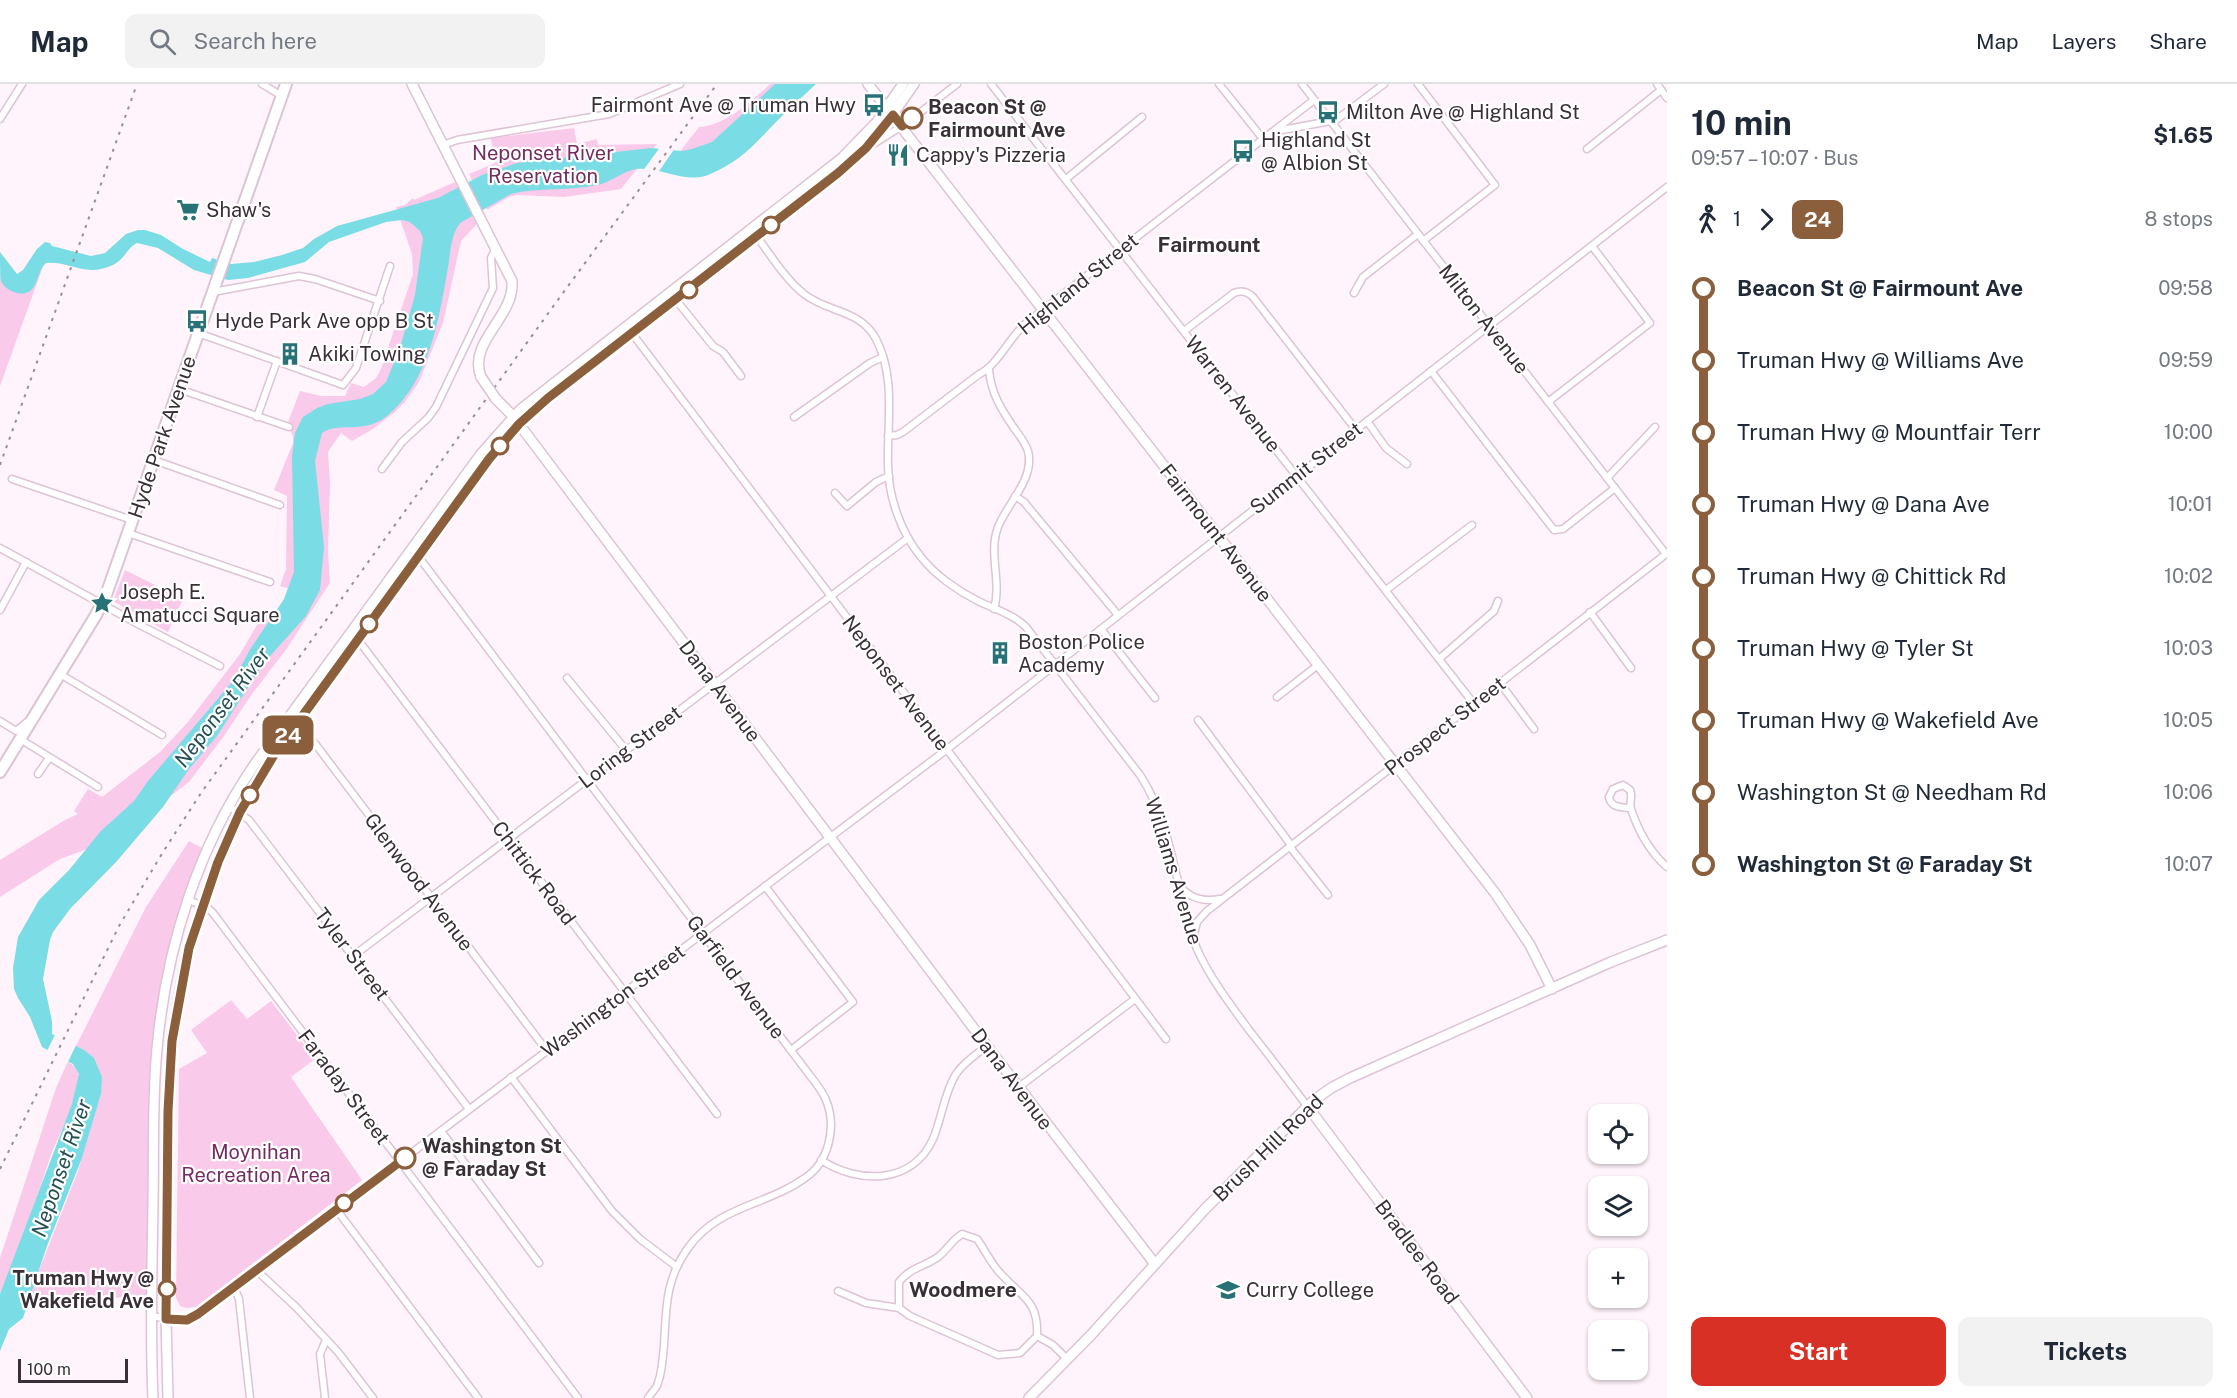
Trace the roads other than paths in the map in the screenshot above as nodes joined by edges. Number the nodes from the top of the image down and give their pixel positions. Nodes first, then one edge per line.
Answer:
1 (22, 84) edge
2 (262, 84) edge
3 (286, 84) edge
4 (412, 84) edge
5 (680, 84) edge
6 (868, 84) edge
7 (903, 84) edge
8 (914, 84) edge
9 (957, 84) edge
10 (991, 84) edge
11 (1219, 84) edge
12 (1302, 84) edge
13 (1384, 84) edge
14 (1418, 84) edge
15 (1656, 84) edge
16 (1661, 90) junction
17 (282, 96) junction
18 (1667, 98) edge
19 (1314, 100) junction
20 (890, 111) junction
21 (1142, 117) dead end
22 (0, 119) edge
23 (1331, 122) junction
24 (902, 126) junction
25 (1272, 132) junction
26 (1263, 139) junction
27 (443, 145) junction
28 (866, 148) junction
29 (1587, 148) dead end
30 (1066, 179) junction
31 (1667, 188) edge
32 (754, 233) junction
33 (1418, 234) junction
34 (1423, 241) junction
35 (1592, 246) junction
36 (496, 248) junction
37 (1120, 250) junction
38 (390, 266) dead end
39 (215, 287) junction
40 (1354, 293) dead end
41 (676, 300) junction
42 (380, 302) junction
43 (1043, 309) junction
44 (1489, 326) junction
45 (629, 330) junction
46 (1184, 331) junction
47 (198, 333) junction
48 (883, 357) junction
49 (277, 361) junction
50 (989, 370) junction
51 (1431, 371) junction
52 (741, 376) dead end
53 (179, 389) junction
54 (1548, 402) junction
55 (257, 417) junction
56 (794, 417) dead end
57 (516, 420) junction
58 (1367, 421) junction
59 (289, 427) dead end
60 (1655, 427) dead end
61 (1356, 430) junction
62 (888, 436) junction
63 (154, 460) junction
64 (1407, 464) dead end
65 (382, 469) dead end
66 (889, 476) junction
67 (1297, 476) junction
68 (1607, 478) junction
69 (12, 479) dead end
70 (1615, 488) junction
71 (835, 493) dead end
72 (1015, 496) junction
73 (280, 505) dead end
74 (132, 520) junction
75 (1472, 525) dead end
76 (128, 533) junction
77 (1219, 537) junction
78 (908, 538) junction
79 (0, 548) edge
80 (415, 553) junction
81 (1666, 555) edge
82 (26, 562) junction
83 (270, 582) dead end
84 (1386, 590) junction
85 (830, 596) junction
86 (1498, 601) dead end
87 (102, 604) junction
88 (994, 609) junction
89 (0, 610) edge
90 (1590, 612) junction
91 (1118, 615) junction
92 (1101, 629) junction
93 (354, 637) junction
94 (1439, 659) junction
95 (1055, 665) junction
96 (1318, 665) junction
97 (220, 666) dead end
98 (1631, 668) dead end
99 (60, 674) junction
100 (567, 678) dead end
101 (714, 683) junction
102 (1500, 683) junction
103 (1277, 697) dead end
104 (1155, 698) dead end
105 (1474, 704) junction
106 (32, 718) junction
107 (294, 718) junction
108 (1198, 720) dead end
109 (0, 721) edge
110 (1534, 729) dead end
111 (162, 735) dead end
112 (20, 739) junction
113 (626, 750) junction
114 (946, 750) junction
115 (49, 758) junction
116 (1395, 765) junction
117 (0, 772) edge
118 (38, 774) dead end
119 (586, 780) junction
120 (98, 788) dead end
121 (228, 806) junction
122 (1630, 808) dead end
123 (240, 812) junction
124 (830, 838) junction
125 (508, 839) junction
126 (1291, 846) junction
127 (1667, 867) edge
128 (1176, 881) junction
129 (765, 886) junction
130 (1329, 895) dead end
131 (430, 898) junction
132 (1224, 898) junction
133 (188, 900) junction
134 (202, 905) junction
135 (703, 933) junction
136 (1194, 938) junction
137 (1667, 940) edge
138 (353, 956) junction
139 (1552, 989) junction
140 (624, 993) junction
141 (1135, 999) junction
142 (1167, 1039) dead end
143 (987, 1046) junction
144 (791, 1050) junction
145 (547, 1051) junction
146 (511, 1077) junction
147 (1019, 1088) junction
148 (1308, 1107) junction
149 (469, 1109) junction
150 (717, 1114) dead end
151 (441, 1131) junction
152 (821, 1160) junction
153 (400, 1161) junction
154 (336, 1209) junction
155 (539, 1263) dead end
156 (1155, 1264) junction
157 (677, 1267) junction
158 (256, 1270) junction
159 (234, 1287) junction
160 (838, 1291) dead end
161 (899, 1308) junction
162 (152, 1316) junction
163 (166, 1319) junction
164 (1038, 1336) junction
165 (326, 1340) junction
166 (1067, 1359) junction
167 (153, 1398) edge
168 (168, 1398) edge
169 (250, 1398) edge
170 (325, 1398) edge
171 (373, 1398) edge
172 (478, 1398) edge
173 (578, 1398) edge
174 (648, 1398) edge
175 (1029, 1398) edge
176 (1527, 1398) edge

1 - 22 street
2 - 17 street
3 - 17 main road, Hyde Park Avenue
4 - 27 street, Dana Avenue
5 - 27 street
6 - 20 street, Fairmount Avenue
7 - 20 street
8 - 20 street
9 - 24 street
10 - 30 street, Warren Avenue
11 - 26 street
12 - 19 street, Milton Avenue
13 - 23 street, Highland Street
14 - 34 street
15 - 16 street
16 - 18 street
16 - 29 street
17 - 39 main road, Hyde Park Avenue
19 - 23 street, Milton Avenue
19 - 25 street, Highland Street
20 - 24 street, Fairmount Avenue
20 - 28 street
20 - 32 street
21 - 30 street
23 - 25 street, Highland Street
23 - 33 street, Milton Avenue
24 - 28 street
24 - 43 street, Fairmount Avenue
25 - 26 street, Highland Street
26 - 37 street, Highland Street
27 - 36 street, Dana Avenue
28 - 32 street
30 - 37 street, Warren Avenue
31 - 35 street, Summit Street
32 - 41 street
32 - 45 street
32 - 48 street, Williams Avenue
33 - 34 street, Milton Avenue
33 - 40 street
34 - 44 street, Milton Avenue
35 - 44 street, Summit Street
35 - 54 street
36 - 57 street, Dana Avenue, bridge
36 - 65 street
37 - 43 street, Highland Street
37 - 46 street, Warren Avenue
38 - 42 street
39 - 42 street
39 - 47 main road, Hyde Park Avenue
41 - 45 street
41 - 52 street
42 - 49 street
43 - 50 street, Highland Street
43 - 77 street, Fairmount Avenue
44 - 51 street, Summit Street
44 - 54 street, Milton Avenue
45 - 57 street
45 - 85 street, Neponset Avenue
46 - 61 street
46 - 67 street, Warren Avenue
47 - 49 street
47 - 53 main road, Hyde Park Avenue
48 - 56 street
48 - 62 street, Williams Avenue
49 - 55 street
50 - 62 street, Highland Street
50 - 72 street
51 - 58 street, Summit Street
51 - 70 street
53 - 55 street
53 - 63 main road, Hyde Park Avenue
54 - 68 street, Milton Avenue
55 - 59 street
57 - 80 street
57 - 101 street, Dana Avenue
58 - 61 street, Summit Street
58 - 64 street
60 - 68 street
61 - 67 street, Summit Street
62 - 66 street, Williams Avenue
63 - 73 street
63 - 74 main road, Hyde Park Avenue
66 - 71 street
66 - 78 street, Williams Avenue
67 - 77 street, Summit Street
67 - 84 street, Warren Avenue
68 - 70 street, Milton Avenue
69 - 74 street
70 - 81 street, Milton Avenue
72 - 88 street
72 - 91 street
74 - 76 main road, Hyde Park Avenue
75 - 84 street
76 - 83 street
76 - 87 main road, Hyde Park Avenue
77 - 91 street, Summit Street
77 - 96 street, Fairmount Avenue
78 - 85 street, Loring Street
78 - 88 street, Williams Avenue
79 - 82 street
80 - 93 street
80 - 119 street, Garfield Avenue
81 - 90 street, Prospect Street
82 - 87 street
82 - 89 street
84 - 94 street, Warren Avenue
85 - 101 street, Loring Street
85 - 114 street, Neponset Avenue
86 - 94 street
87 - 97 street
87 - 99 main road, Hyde Park Avenue
88 - 95 street, Williams Avenue
90 - 98 street
90 - 102 street, Prospect Street
91 - 92 street, Summit Street
92 - 95 street, Summit Street
92 - 104 street
93 - 107 street
93 - 125 street, Chittick Road
94 - 105 street, Warren Avenue
95 - 114 street, Summit Street
95 - 128 street, Williams Avenue
96 - 103 street
96 - 116 street, Fairmount Avenue
99 - 106 main road, Hyde Park Avenue
99 - 111 street
100 - 113 street
101 - 113 street, Loring Street
101 - 124 street, Dana Avenue
102 - 105 street, Prospect Street
102 - 110 street
105 - 116 street, Prospect Street
106 - 109 street
106 - 112 main road, Hyde Park Avenue
107 - 121 street
107 - 123 street
107 - 131 street, Glenwood Avenue
108 - 126 street
112 - 115 street
112 - 117 main road, Hyde Park Avenue
113 - 119 street, Loring Street
114 - 124 street, Washington Street
114 - 141 street, Neponset Avenue
115 - 118 street
115 - 120 street
116 - 126 street, Prospect Street
116 - 139 street, Fairmount Avenue
119 - 125 street, Loring Street
119 - 135 street, Garfield Avenue
121 - 123 street, Tyler Street
121 - 133 street
122 - 127 street
123 - 134 street
123 - 138 street, Tyler Street
124 - 129 street, Washington Street
124 - 143 street, Dana Avenue
125 - 131 street, Loring Street
125 - 140 street, Chittick Road
126 - 130 street
126 - 132 street, Prospect Street
128 - 132 street
128 - 136 street, Williams Avenue
129 - 135 street, Washington Street
129 - 144 street
131 - 138 street, Loring Street
131 - 145 street, Glenwood Avenue
132 - 136 street, Prospect Street
133 - 134 street, Faraday Street
133 - 162 street
134 - 153 street, Faraday Street
134 - 163 street
135 - 140 street, Washington Street
135 - 144 street, Garfield Avenue
136 - 148 street, Williams Avenue
137 - 139 street, Brush Hill Road
138 - 149 street, Tyler Street
139 - 148 street, Brush Hill Road
140 - 145 street, Washington Street
140 - 150 street, Chittick Road
141 - 142 street, Neponset Avenue
141 - 147 street
143 - 147 street, Dana Avenue
143 - 152 street
144 - 152 street, Garfield Avenue
145 - 146 street, Washington Street
146 - 149 street, Washington Street
146 - 157 street
147 - 156 street, Dana Avenue
148 - 156 street, Brush Hill Road
148 - 176 street, Bradlee Road
149 - 151 street, Washington Street
151 - 153 street, Washington Street
151 - 155 street
152 - 157 street, Garfield Avenue
153 - 154 street, Washington Street
153 - 173 street, Faraday Street
154 - 158 street, Washington Street
154 - 172 street
156 - 166 street, Brush Hill Road
157 - 174 street, Garfield Avenue
158 - 159 street, Washington Street
158 - 165 street
159 - 163 street, Washington Street
159 - 169 street
160 - 161 street
161 - 164 street
161 - 164 street
162 - 163 street
162 - 167 street
163 - 168 street
164 - 166 street
165 - 170 street
165 - 171 street
166 - 175 street, Brush Hill Road

